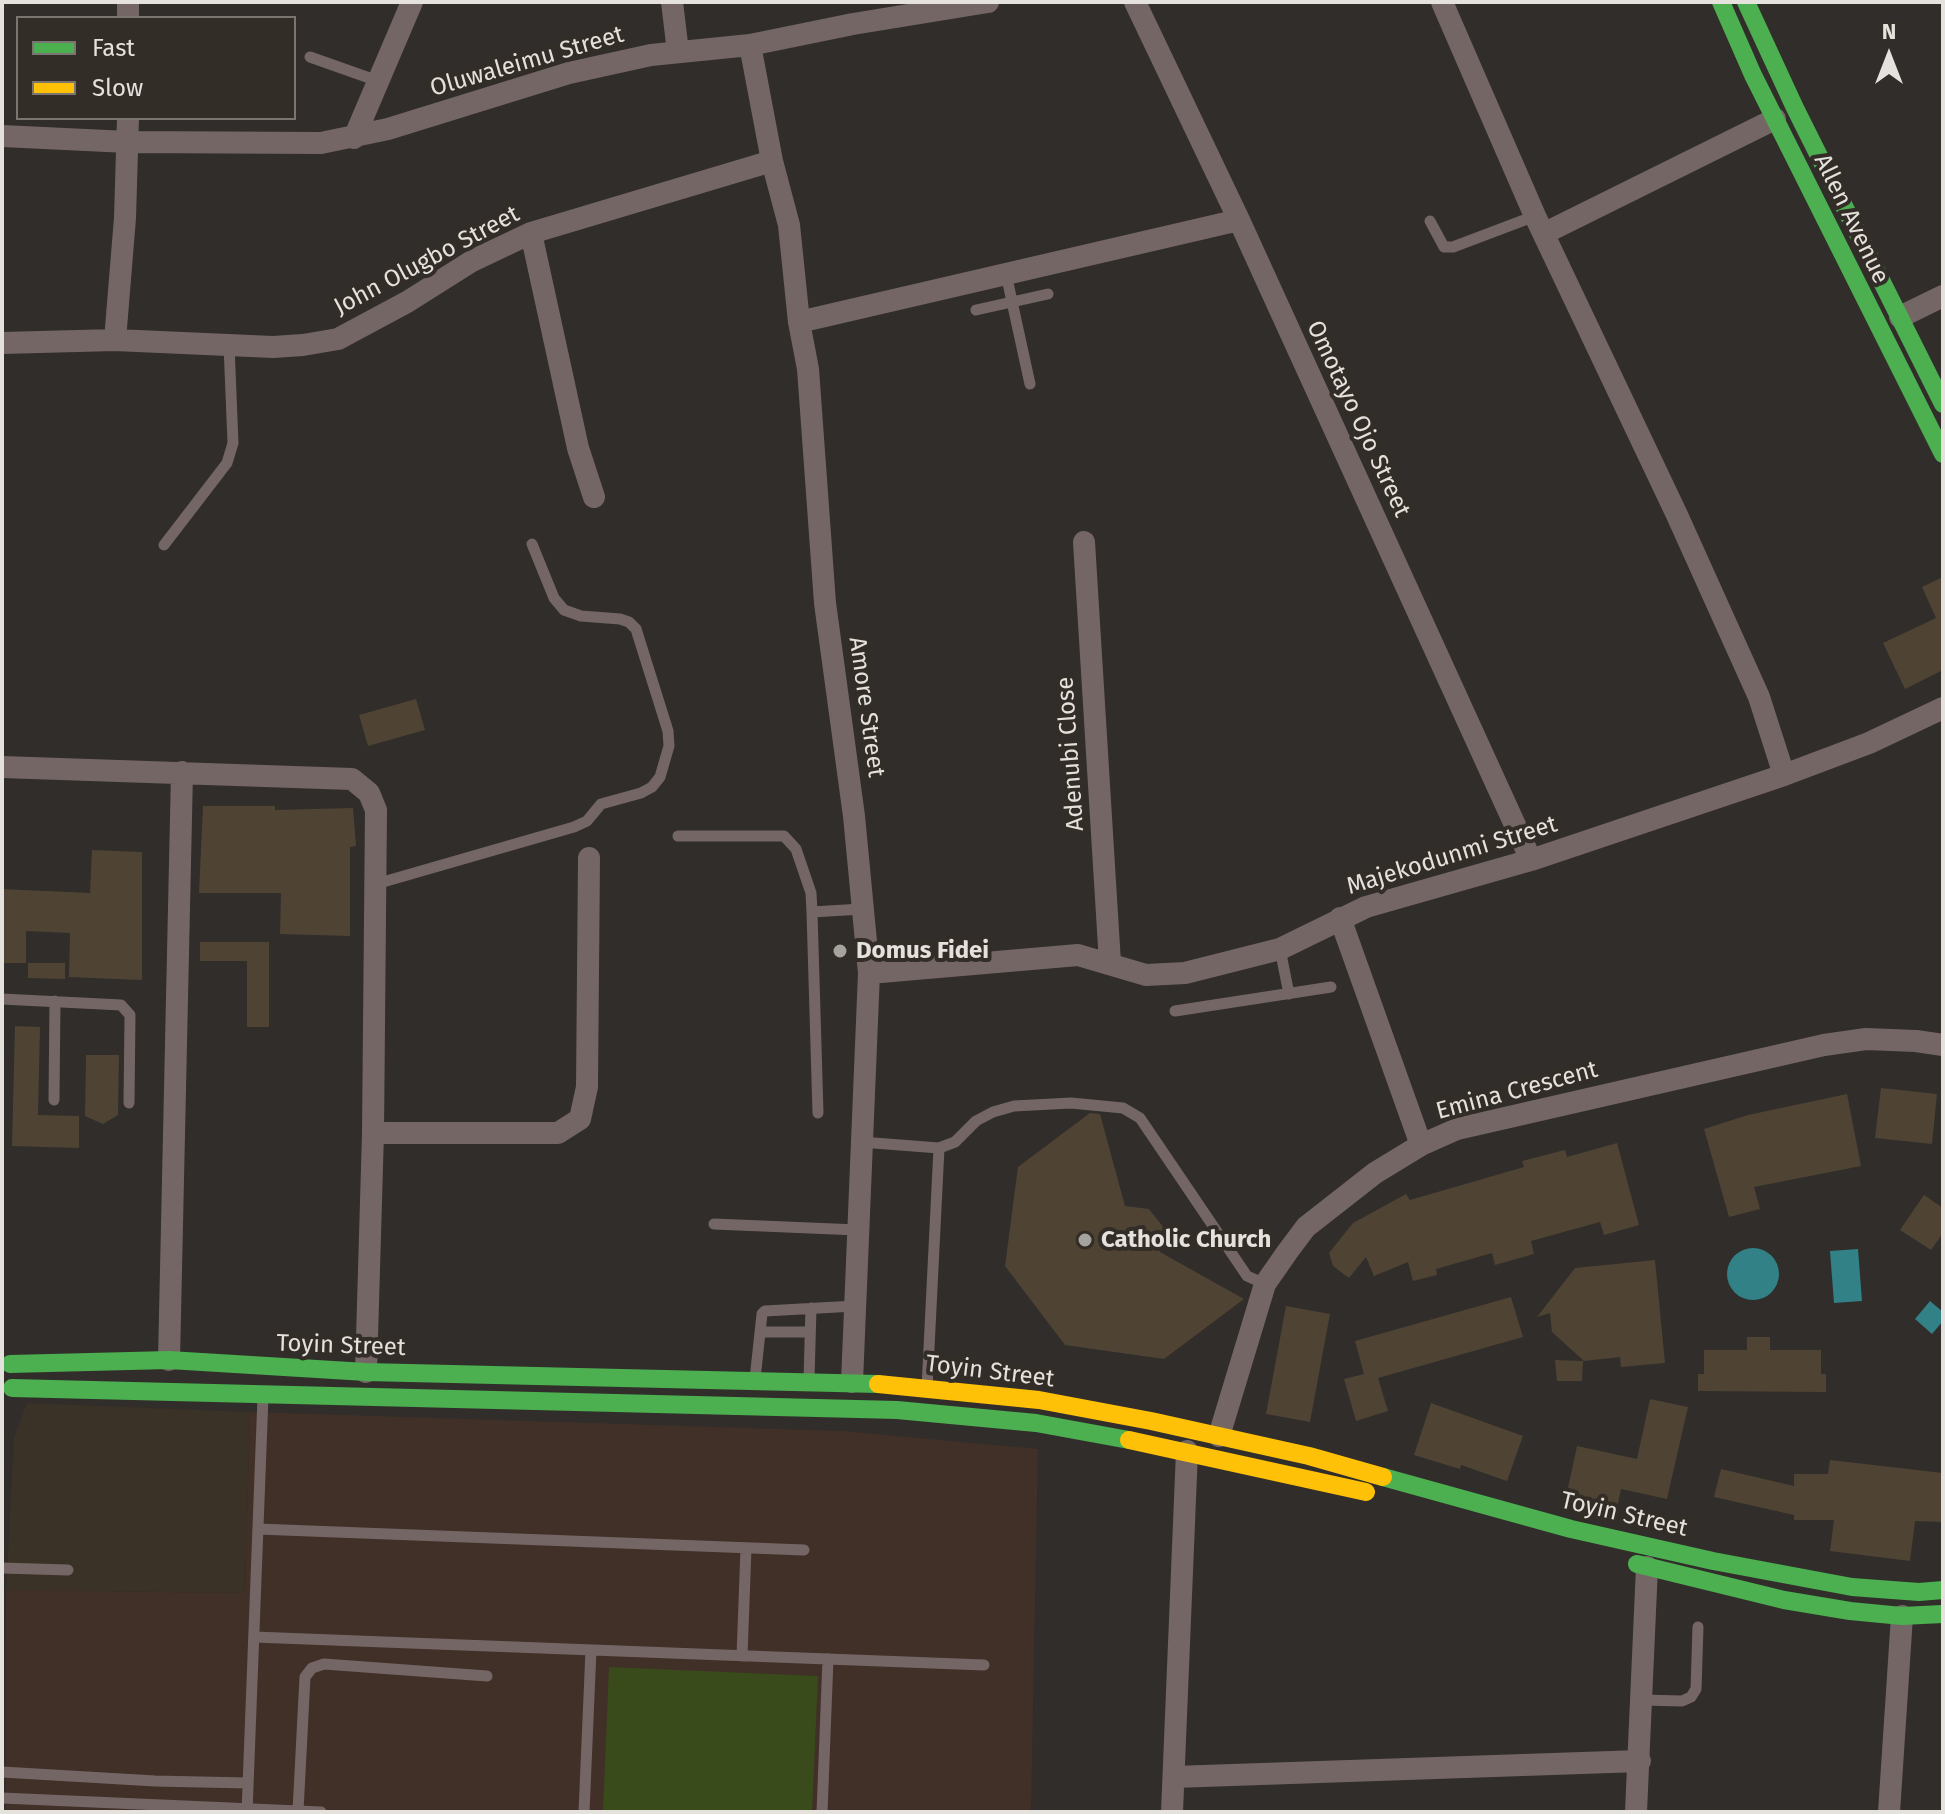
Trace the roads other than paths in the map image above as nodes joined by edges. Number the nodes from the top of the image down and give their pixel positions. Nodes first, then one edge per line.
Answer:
1 (412, 2) edge
2 (672, 2) edge
3 (988, 2) edge
4 (1135, 2) edge
5 (1442, 2) edge
6 (1721, 2) edge
7 (1746, 2) edge
8 (933, 6) edge
9 (750, 45) junction
10 (678, 52) junction
11 (310, 57) dead end
12 (378, 81) junction
13 (1775, 119) junction
14 (128, 120) edge
15 (2, 136) edge
16 (354, 138) junction
17 (128, 142) junction
18 (772, 161) junction
19 (1239, 220) junction
20 (1430, 221) dead end
21 (1540, 225) junction
22 (531, 233) junction
23 (1006, 274) junction
24 (1048, 294) dead end
25 (1943, 296) edge
26 (1011, 300) junction
27 (976, 310) dead end
28 (1900, 317) junction
29 (799, 322) junction
30 (115, 340) junction
31 (2, 343) edge
32 (229, 345) junction
33 (1030, 384) dead end
34 (1943, 404) edge
35 (1943, 454) edge
36 (594, 497) dead end
37 (1084, 542) dead end
38 (532, 544) dead end
39 (164, 545) dead end
40 (1943, 708) edge
41 (2, 767) edge
42 (182, 772) junction
43 (1784, 775) junction
44 (678, 836) dead end
45 (589, 858) dead end
46 (1531, 860) junction
47 (376, 884) junction
48 (862, 909) junction
49 (812, 912) junction
50 (1340, 918) junction
51 (1280, 949) junction
52 (1110, 963) junction
53 (869, 973) junction
54 (1331, 987) dead end
55 (1289, 994) junction
56 (2, 999) edge
57 (55, 1001) junction
58 (1175, 1011) dead end
59 (1943, 1045) edge
60 (54, 1100) dead end
61 (129, 1103) dead end
62 (818, 1113) dead end
63 (373, 1133) junction
64 (860, 1142) junction
65 (1421, 1145) junction
66 (939, 1148) junction
67 (714, 1224) dead end
68 (858, 1230) junction
69 (1265, 1284) junction
70 (855, 1306) junction
71 (811, 1308) junction
72 (760, 1332) junction
73 (810, 1332) junction
74 (169, 1360) junction
75 (6, 1362) edge
76 (366, 1372) junction
77 (755, 1380) junction
78 (809, 1381) junction
79 (852, 1382) junction
80 (927, 1388) junction
81 (6, 1395) edge
82 (263, 1396) junction
83 (1219, 1436) junction
84 (1187, 1451) junction
85 (258, 1529) junction
86 (746, 1548) junction
87 (804, 1550) dead end
88 (1647, 1567) junction
89 (2, 1568) edge
90 (68, 1570) dead end
91 (1943, 1590) edge
92 (1943, 1614) edge
93 (1902, 1616) junction
94 (1698, 1627) dead end
95 (254, 1637) junction
96 (591, 1650) junction
97 (742, 1656) junction
98 (828, 1659) junction
99 (984, 1665) dead end
100 (487, 1676) dead end
101 (1642, 1700) junction
102 (1640, 1761) junction
103 (2, 1772) edge
104 (1174, 1777) junction
105 (155, 1781) junction
106 (248, 1783) junction
107 (2, 1798) edge
108 (154, 1804) junction
109 (112, 1807) edge
110 (247, 1810) edge
111 (298, 1811) edge
112 (321, 1812) edge
113 (584, 1812) edge
114 (822, 1812) edge
115 (1172, 1812) edge
116 (1636, 1812) edge
117 (1889, 1812) edge

1 - 12 street
2 - 10 street
3 - 8 street, Oluwaleimu Street
4 - 19 street, Omotayo Ojo Street
5 - 21 street
6 - 13 street, Allen Avenue
7 - 28 street, Allen Avenue
8 - 9 street, Oluwaleimu Street
9 - 10 street, Oluwaleimu Street
9 - 18 street, Amore Street
10 - 16 street, Oluwaleimu Street
11 - 12 lane
12 - 16 street
13 - 21 street
13 - 35 street, Allen Avenue
14 - 17 street
15 - 17 street, Oluwaleimu Street
16 - 17 street, Oluwaleimu Street
17 - 30 street
18 - 22 street, John Olugbo Street
18 - 29 street, Amore Street
19 - 23 street
19 - 46 street, Omotayo Ojo Street
20 - 21 lane
21 - 43 street
22 - 32 street, John Olugbo Street
22 - 36 street
23 - 26 lane
23 - 29 street
24 - 26 lane
25 - 28 street
26 - 27 lane
26 - 33 lane
28 - 34 street, Allen Avenue
29 - 48 street, Amore Street
30 - 31 street, John Olugbo Street
30 - 32 street, John Olugbo Street
32 - 39 lane
37 - 52 street, Adenubi Close
38 - 47 lane
40 - 43 street, Majekodunmi Street
41 - 42 street
42 - 47 street
42 - 74 street
43 - 46 street, Majekodunmi Street
44 - 49 lane
45 - 63 street
46 - 50 street, Majekodunmi Street
47 - 63 street
48 - 49 lane
48 - 53 street, Amore Street
49 - 62 lane
50 - 51 street, Majekodunmi Street
50 - 65 street
51 - 52 street, Majekodunmi Street
51 - 55 lane
52 - 53 street, Majekodunmi Street
53 - 64 street, Amore Street
54 - 55 lane
55 - 58 lane
56 - 57 lane
57 - 60 lane
57 - 61 lane
59 - 65 street, Emina Crescent
63 - 76 street
64 - 66 lane
64 - 68 street, Amore Street
65 - 69 street, Emina Crescent
66 - 69 lane
66 - 80 lane
67 - 68 lane
68 - 70 street, Amore Street
69 - 83 street, Emina Crescent
70 - 71 lane
70 - 79 street, Amore Street
71 - 72 lane
71 - 73 lane
72 - 73 lane
72 - 77 lane
73 - 78 lane
74 - 75 street, Toyin Street
74 - 76 street, Toyin Street
75 - 81 street
76 - 77 street, Toyin Street
77 - 78 street, Toyin Street
78 - 79 street, Toyin Street
79 - 80 street, Toyin Street
80 - 83 street, Toyin Street
81 - 82 street, Toyin Street
82 - 84 street, Toyin Street
82 - 85 lane
83 - 91 street, Toyin Street
84 - 88 street, Toyin Street
84 - 104 street
85 - 86 lane
85 - 95 lane
86 - 87 lane
86 - 97 lane
88 - 93 street, Toyin Street
88 - 101 street
89 - 90 lane
92 - 93 street, Toyin Street
93 - 117 street
94 - 101 lane
95 - 96 lane
95 - 106 lane
96 - 97 lane
96 - 113 lane
97 - 98 lane
98 - 99 lane
98 - 114 lane
100 - 111 lane
101 - 102 street
102 - 104 street
102 - 116 street
103 - 105 lane
104 - 115 street
105 - 106 lane
105 - 108 lane
106 - 110 lane
107 - 109 lane
108 - 109 lane
108 - 110 lane
110 - 111 lane
111 - 112 lane

